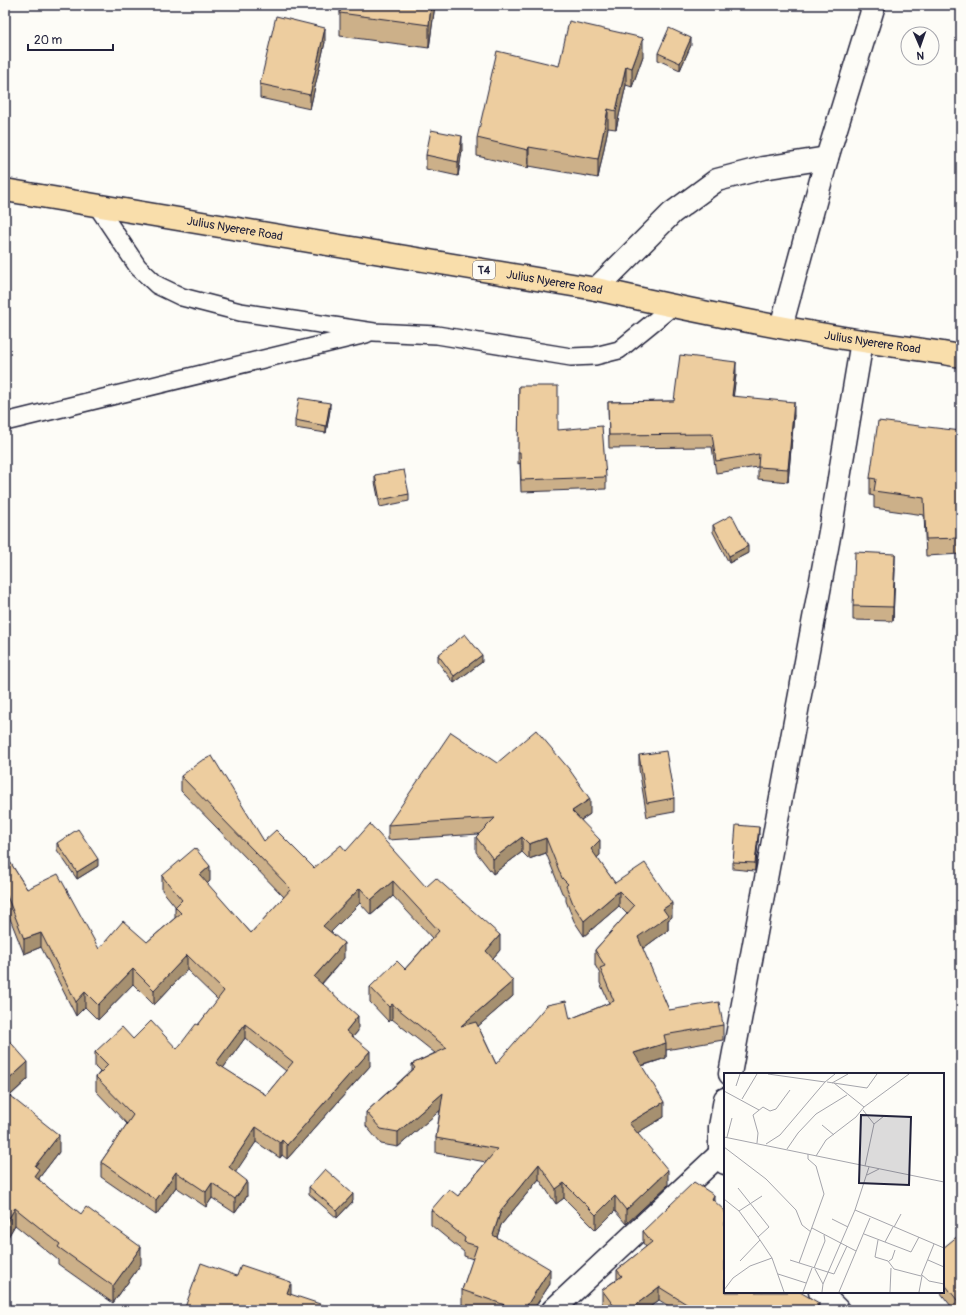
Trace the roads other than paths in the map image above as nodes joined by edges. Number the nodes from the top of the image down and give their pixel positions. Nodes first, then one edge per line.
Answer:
1 (874, 5) edge
2 (827, 158) junction
3 (5, 190) edge
4 (97, 206) junction
5 (596, 289) junction
6 (673, 306) junction
7 (781, 327) junction
8 (374, 332) junction
9 (862, 341) junction
10 (956, 353) edge
11 (5, 422) edge
12 (730, 1073) edge
13 (724, 1105) edge
14 (723, 1158) edge
15 (821, 1293) edge
16 (553, 1310) edge
17 (838, 1310) edge

1 - 2 street
2 - 5 street
2 - 7 street
3 - 4 highway, Julius Nyerere Road / T4
4 - 5 highway, Julius Nyerere Road / T4
4 - 8 lane
5 - 6 highway, Julius Nyerere Road / T4
6 - 7 highway, Julius Nyerere Road / T4
6 - 8 lane
7 - 9 highway, Julius Nyerere Road / T4
8 - 11 lane
9 - 10 highway, Julius Nyerere Road / T4
9 - 12 street
13 - 14 street
14 - 16 street
15 - 17 street

